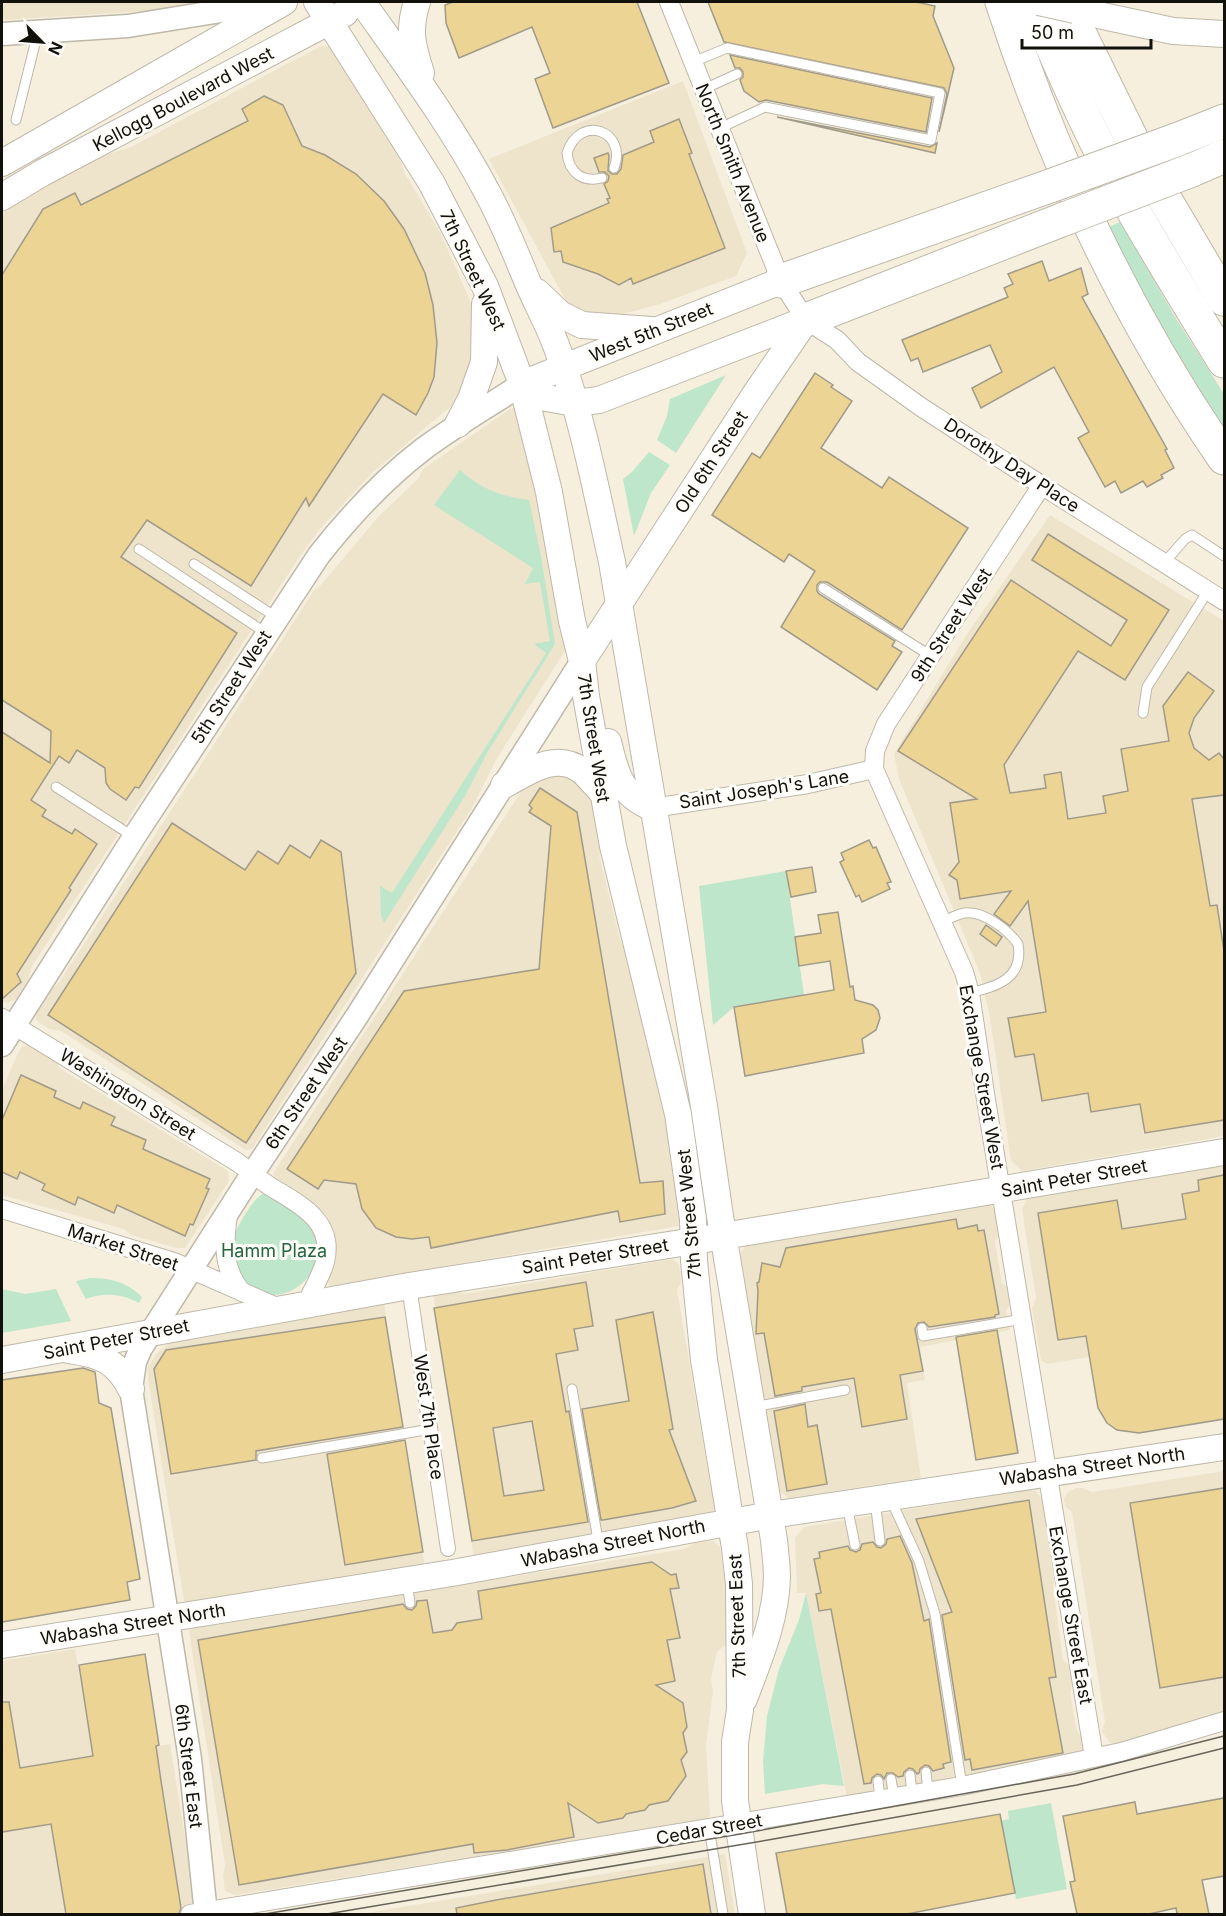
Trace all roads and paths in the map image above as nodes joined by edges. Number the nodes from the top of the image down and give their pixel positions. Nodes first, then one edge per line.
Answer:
1 (284, 2) edge
2 (363, 2) edge
3 (417, 2) edge
4 (669, 2) edge
5 (1002, 2) edge
6 (1033, 2) edge
7 (1039, 2) edge
8 (1076, 4) edge
9 (257, 8) edge
10 (324, 11) edge
11 (38, 32) junction
12 (2, 34) edge
13 (1224, 34) edge
14 (693, 62) junction
15 (737, 74) dead end
16 (704, 89) junction
17 (428, 93) junction
18 (16, 120) dead end
19 (1224, 121) edge
20 (720, 128) junction
21 (1224, 156) edge
22 (2, 163) edge
23 (614, 168) dead end
24 (602, 178) dead end
25 (2, 197) edge
26 (781, 281) junction
27 (528, 283) junction
28 (485, 286) junction
29 (1224, 299) edge
30 (806, 320) junction
31 (654, 330) junction
32 (1224, 361) edge
33 (564, 368) junction
34 (522, 384) junction
35 (574, 403) junction
36 (459, 424) junction
37 (1224, 458) edge
38 (1041, 485) junction
39 (139, 549) dead end
40 (1224, 556) edge
41 (1164, 563) junction
42 (194, 564) dead end
43 (823, 588) dead end
44 (1208, 591) junction
45 (1224, 601) edge
46 (619, 605) junction
47 (271, 625) junction
48 (931, 656) junction
49 (582, 661) junction
50 (586, 696) junction
51 (1143, 713) dead end
52 (874, 769) junction
53 (504, 784) junction
54 (56, 787) dead end
55 (602, 792) junction
56 (653, 808) junction
57 (134, 837) junction
58 (942, 922) junction
59 (970, 993) junction
60 (7, 1021) edge
61 (2, 1045) edge
62 (1224, 1152) edge
63 (253, 1173) junction
64 (1001, 1190) junction
65 (2, 1209) edge
66 (229, 1211) junction
67 (723, 1236) junction
68 (694, 1241) junction
69 (193, 1270) junction
70 (409, 1286) junction
71 (242, 1292) junction
72 (306, 1304) junction
73 (279, 1308) junction
74 (1023, 1319) junction
75 (922, 1328) dead end
76 (153, 1331) junction
77 (61, 1349) junction
78 (2, 1360) edge
79 (131, 1389) junction
80 (572, 1389) dead end
81 (845, 1390) dead end
82 (752, 1407) junction
83 (430, 1429) junction
84 (1224, 1447) edge
85 (262, 1458) dead end
86 (1048, 1473) junction
87 (882, 1497) junction
88 (847, 1503) junction
89 (771, 1515) junction
90 (731, 1521) junction
91 (880, 1540) dead end
92 (855, 1545) dead end
93 (599, 1546) junction
94 (448, 1549) dead end
95 (168, 1619) junction
96 (2, 1645) edge
97 (740, 1710) junction
98 (1224, 1721) edge
99 (1094, 1757) junction
100 (926, 1772) dead end
101 (910, 1775) dead end
102 (962, 1786) junction
103 (897, 1790) junction
104 (738, 1824) junction
105 (709, 1828) junction
106 (200, 1913) edge
107 (723, 1914) edge
108 (752, 1914) edge

1 - 9 main road, Kellogg Boulevard West
2 - 10 main road, Kellogg Boulevard West
2 - 17 main road, 7th Street West
3 - 17 main road
4 - 14 street, North Smith Avenue
5 - 37 highway
6 - 32 highway
7 - 8 main road, bridge
8 - 13 main road
8 - 29 highway
9 - 11 street
9 - 22 main road, Kellogg Boulevard West
10 - 25 main road, Kellogg Boulevard West
10 - 28 main road, 7th Street West
11 - 12 street
11 - 18 lane
14 - 16 street, North Smith Avenue
14 - 20 lane
15 - 16 lane
16 - 20 street, North Smith Avenue
17 - 27 main road, 7th Street West
19 - 26 highway, bridge
20 - 26 street, North Smith Avenue
21 - 30 highway, bridge
23 - 24 lane
26 - 30 street, North Smith Avenue
26 - 31 main road, West 5th Street
27 - 31 main road
27 - 33 main road, 7th Street West
28 - 34 main road, 7th Street West
28 - 36 main road
30 - 35 main road
30 - 38 street, Dorothy Day Place
30 - 46 main road, Old 6th Street
31 - 33 main road, West 5th Street
33 - 34 main road, West 5th Street
33 - 35 main road, 7th Street West
34 - 35 main road
34 - 36 street, 5th Street West
34 - 49 main road, 7th Street West
35 - 46 main road, 7th Street West
36 - 47 street, 5th Street West
38 - 41 street, Dorothy Day Place
38 - 48 street, 9th Street West
39 - 47 lane
40 - 41 lane
41 - 44 street, Dorothy Day Place
42 - 47 lane
43 - 48 lane
44 - 45 street, Dorothy Day Place
44 - 51 lane
46 - 49 main road, 6th Street West
46 - 56 main road, 7th Street West
47 - 57 street, 5th Street West
48 - 52 street, 9th Street West
49 - 50 main road, 7th Street West
49 - 53 street, 6th Street West
50 - 55 main road, 7th Street West
50 - 56 main road
52 - 56 street, Saint Joseph's Lane
52 - 58 street, Exchange Street West
53 - 55 main road
53 - 63 street, 6th Street West
54 - 57 lane
55 - 68 main road, 7th Street West
56 - 67 main road, 7th Street West
57 - 60 street, 5th Street West
58 - 59 street, Exchange Street West
58 - 59 lane
59 - 64 street, Exchange Street West
60 - 61 street, 5th Street West
60 - 63 street, Washington Street
62 - 64 main road, Saint Peter Street
63 - 66 street, 6th Street West
63 - 72 street
64 - 67 main road, Saint Peter Street
64 - 74 street, Exchange Street West
65 - 69 street, Market Street
66 - 69 street, 6th Street West
66 - 71 street
67 - 68 main road, Saint Peter Street
67 - 82 main road, 7th Street West
68 - 70 main road, Saint Peter Street
68 - 90 main road, 7th Street West
69 - 71 street, Market Street
69 - 76 street, 6th Street West
70 - 72 main road, Saint Peter Street
70 - 83 street, West 7th Place
71 - 73 street, Market Street
72 - 73 main road, Saint Peter Street
73 - 76 main road, Saint Peter Street
74 - 75 lane
74 - 86 street, Exchange Street West
76 - 77 main road, Saint Peter Street
76 - 79 street, 6th Street West
77 - 78 main road, Saint Peter Street
77 - 79 main road
79 - 95 street, 6th Street West
80 - 93 lane
81 - 82 lane
82 - 89 main road, 7th Street West
83 - 85 lane
83 - 94 street, West 7th Place
84 - 86 main road, Wabasha Street North
86 - 87 main road, Wabasha Street North
86 - 99 street, Exchange Street East
87 - 88 main road, Wabasha Street North
87 - 91 lane
87 - 102 lane
88 - 89 main road, Wabasha Street North
88 - 92 lane
89 - 90 main road, Wabasha Street North
89 - 97 main road, 7th Street East
90 - 93 main road, Wabasha Street North
90 - 97 main road, 7th Street East
93 - 95 main road, Wabasha Street North
95 - 96 main road, Wabasha Street North
95 - 106 street, 6th Street East
97 - 104 main road, 7th Street East
98 - 99 street, Cedar Street
99 - 102 street, Cedar Street
100 - 103 lane
101 - 103 lane
102 - 103 street, Cedar Street
103 - 104 street, Cedar Street
104 - 105 street, Cedar Street
104 - 108 main road, 7th Street East
105 - 106 street, Cedar Street
105 - 107 lane

